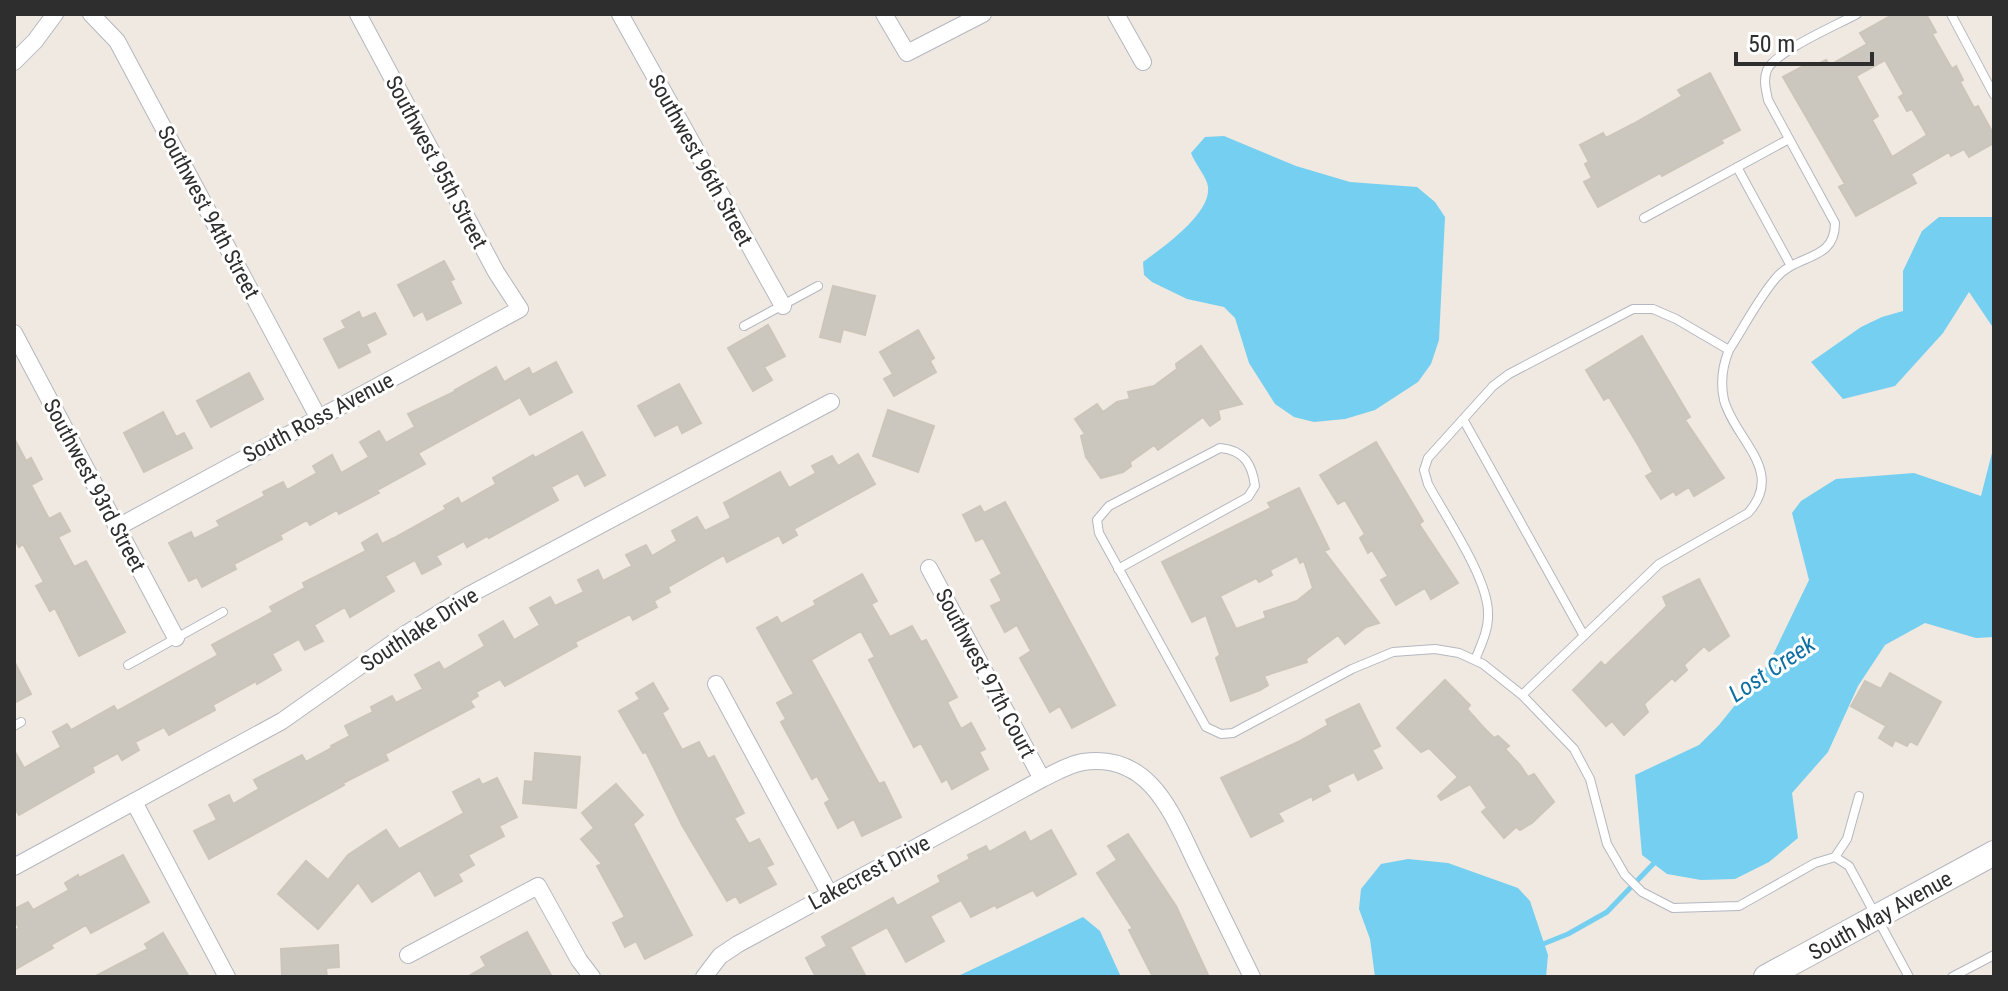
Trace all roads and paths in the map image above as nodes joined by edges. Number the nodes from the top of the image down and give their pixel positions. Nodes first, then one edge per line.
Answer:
1 (55, 14) edge
2 (91, 14) edge
3 (358, 14) edge
4 (620, 14) edge
5 (884, 14) edge
6 (983, 14) edge
7 (1116, 14) edge
8 (1857, 14) edge
9 (1951, 14) edge
10 (14, 62) edge
11 (1143, 62) dead end
12 (1994, 95) edge
13 (1789, 139) junction
14 (1737, 167) junction
15 (1644, 218) dead end
16 (1791, 266) junction
17 (818, 286) dead end
18 (783, 306) junction
19 (520, 309) joint
20 (744, 326) dead end
21 (14, 333) edge
22 (1729, 350) junction
23 (831, 402) dead end
24 (318, 417) junction
25 (1463, 419) junction
26 (118, 527) junction
27 (929, 568) dead end
28 (1118, 569) junction
29 (223, 612) dead end
30 (1584, 636) junction
31 (176, 638) junction
32 (1475, 660) junction
33 (128, 665) dead end
34 (716, 684) dead end
35 (1522, 695) junction
36 (1042, 779) junction
37 (1859, 796) dead end
38 (134, 802) junction
39 (1994, 853) edge
40 (1835, 857) junction
41 (14, 867) edge
42 (829, 893) junction
43 (1876, 917) junction
44 (408, 955) dead end
45 (1994, 955) edge
46 (227, 977) edge
47 (592, 977) edge
48 (704, 977) edge
49 (1252, 977) edge
50 (1766, 977) edge
51 (1909, 977) edge
52 (1952, 977) edge

1 - 10 street
2 - 24 street, Southwest 94th Street
3 - 19 street, Southwest 95th Street
4 - 18 street, Southwest 96th Street
5 - 6 street
7 - 11 street
8 - 13 lane
9 - 12 lane
13 - 14 lane
13 - 16 lane
14 - 15 lane
14 - 16 lane
16 - 22 lane
17 - 18 lane
18 - 20 lane
19 - 24 street, South Ross Avenue
21 - 26 street, Southwest 93rd Street
22 - 25 lane
22 - 30 lane
23 - 38 street, Southlake Drive
24 - 26 street, South Ross Avenue
25 - 30 lane
25 - 32 lane
26 - 31 street, Southwest 93rd Street
27 - 36 street, Southwest 97th Court
28 - 28 lane
28 - 32 lane
29 - 31 lane
30 - 35 lane
31 - 33 lane
32 - 35 lane
34 - 42 street
35 - 40 lane
36 - 42 street, Lakecrest Drive
36 - 49 street, Lakecrest Drive
37 - 40 lane
38 - 41 street, Southlake Drive
38 - 46 street
39 - 43 main road, South May Avenue
40 - 43 lane
42 - 48 street, Lakecrest Drive
43 - 50 main road, South May Avenue
43 - 51 lane
44 - 47 street
45 - 52 lane

